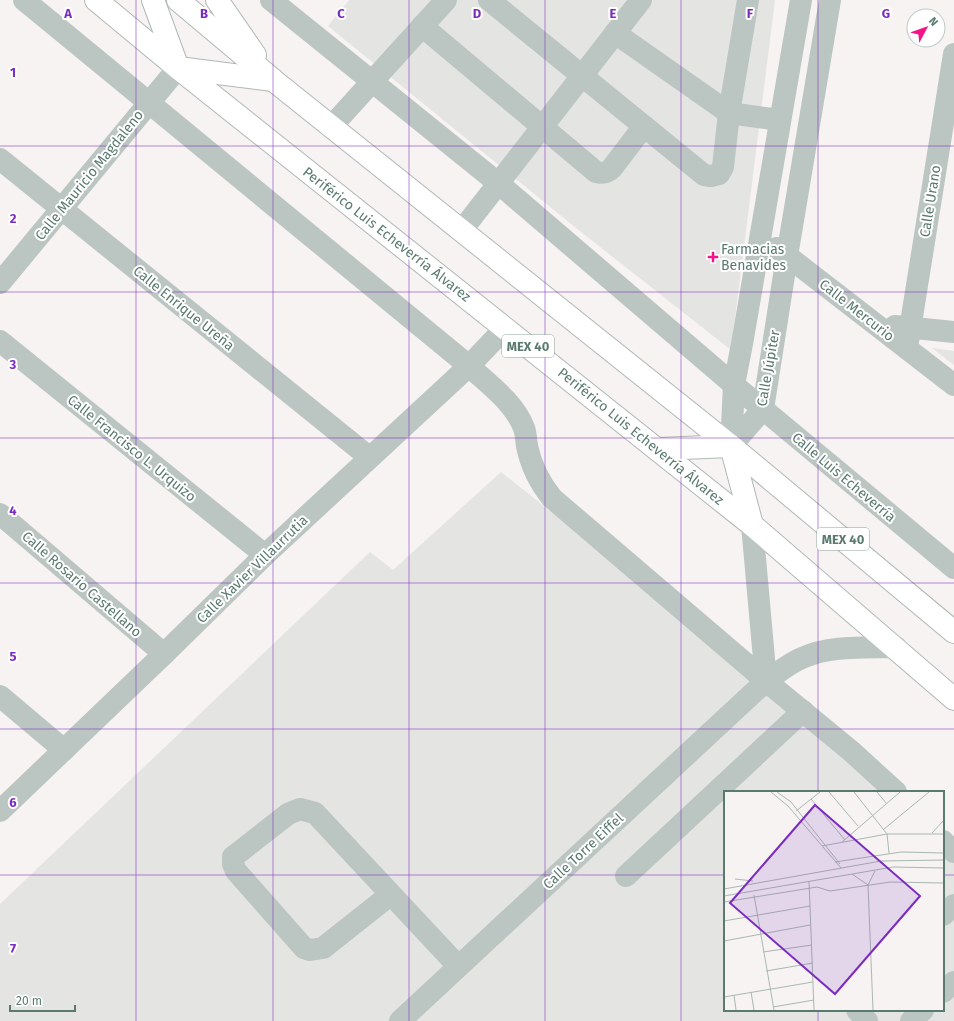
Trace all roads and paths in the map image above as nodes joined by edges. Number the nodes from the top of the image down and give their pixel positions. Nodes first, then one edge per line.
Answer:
1 (24, 0) edge
2 (96, 0) edge
3 (153, 0) edge
4 (178, 0) edge
5 (217, 0) edge
6 (271, 0) edge
7 (446, 0) edge
8 (489, 0) edge
9 (641, 0) edge
10 (748, 0) edge
11 (801, 0) edge
12 (830, 0) edge
13 (422, 26) junction
14 (615, 33) junction
15 (954, 54) edge
16 (178, 68) junction
17 (583, 75) junction
18 (273, 80) junction
19 (371, 82) junction
20 (150, 102) junction
21 (729, 113) junction
22 (780, 120) junction
23 (644, 126) junction
24 (331, 127) junction
25 (542, 127) junction
26 (0, 159) edge
27 (498, 183) junction
28 (62, 209) junction
29 (462, 230) junction
30 (760, 235) junction
31 (787, 256) junction
32 (0, 283) edge
33 (505, 328) junction
34 (954, 332) edge
35 (908, 338) junction
36 (0, 341) edge
37 (469, 366) junction
38 (954, 385) edge
39 (734, 386) junction
40 (763, 409) junction
41 (731, 446) junction
42 (658, 449) junction
43 (369, 457) junction
44 (0, 514) edge
45 (752, 524) junction
46 (265, 555) junction
47 (954, 568) edge
48 (954, 632) edge
49 (896, 648) junction
50 (164, 654) junction
51 (766, 681) junction
52 (0, 696) edge
53 (954, 699) edge
54 (803, 711) junction
55 (64, 750) junction
56 (893, 791) edge
57 (0, 811) edge
58 (944, 842) edge
59 (954, 852) edge
60 (626, 876) dead end
61 (390, 894) junction
62 (954, 905) edge
63 (944, 914) edge
64 (458, 966) junction
65 (954, 982) edge
66 (944, 991) edge
67 (858, 1011) edge
68 (922, 1011) edge
69 (400, 1021) edge
70 (867, 1021) edge
71 (911, 1021) edge

1 - 20 street
2 - 16 highway, Periférico Luis Echeverría Álvarez / MEX 40
3 - 16 highway
4 - 18 highway, MEX 40
5 - 18 highway
6 - 19 street, Calle Luis Echeverría
7 - 13 street
8 - 17 street
9 - 14 street
10 - 21 street
11 - 22 street, Calle Júpiter
12 - 31 street, Calle Júpiter
13 - 19 street
13 - 25 street
14 - 17 street
14 - 21 street
15 - 35 street, Calle Urano
16 - 18 highway
16 - 20 street, Calle Mauricio Magdaleno
16 - 33 highway, Periférico Luis Echeverría Álvarez / MEX 40
17 - 23 street
17 - 25 street
18 - 24 highway, MEX 40
19 - 24 street
19 - 27 street, Calle Luis Echeverría
20 - 28 street, Calle Mauricio Magdaleno
20 - 37 street
21 - 22 street
21 - 23 street
22 - 30 street, Calle Júpiter
23 - 25 street
24 - 29 highway, MEX 40
25 - 27 street
26 - 28 street, Calle Enrique Ureña
27 - 29 street
27 - 39 street, Calle Luis Echeverría
28 - 32 street, Calle Mauricio Magdaleno
28 - 43 street, Calle Enrique Ureña
29 - 41 highway, MEX 40
30 - 31 street, Calle Mercurio
30 - 39 street, Calle Júpiter
31 - 35 street, Calle Mercurio
31 - 40 street, Calle Júpiter
33 - 37 street, Calle Xavier Villaurrutia
33 - 42 highway, Periférico Luis Echeverría Álvarez / MEX 40
34 - 35 street
35 - 38 street, Calle Mercurio
36 - 46 street, Calle Francisco L. Urquizo
37 - 43 street, Calle Xavier Villaurrutia
37 - 51 street
39 - 40 street, Calle Luis Echeverría
39 - 41 street, Calle Júpiter
40 - 41 street, Calle Júpiter
40 - 47 street, Calle Luis Echeverría
41 - 42 highway
41 - 45 highway
41 - 48 highway, MEX 40
42 - 45 highway, Periférico Luis Echeverría Álvarez / MEX 40
43 - 46 street, Calle Xavier Villaurrutia
44 - 50 street, Calle Rosario Castellano
45 - 49 highway, Periférico Luis Echeverría Álvarez / MEX 40
45 - 51 street
46 - 50 street, Calle Xavier Villaurrutia
49 - 51 street, Calle Torre Eiffel
49 - 53 highway, Periférico Luis Echeverría Álvarez / MEX 40
50 - 55 street, Calle Xavier Villaurrutia
51 - 54 street
51 - 64 street, Calle Torre Eiffel
52 - 55 street
54 - 56 street
54 - 60 street
55 - 57 street, Calle Xavier Villaurrutia
58 - 59 street
61 - 61 street
61 - 64 street
62 - 63 street
64 - 69 street, Calle Torre Eiffel
65 - 66 street
67 - 70 street
68 - 71 street

